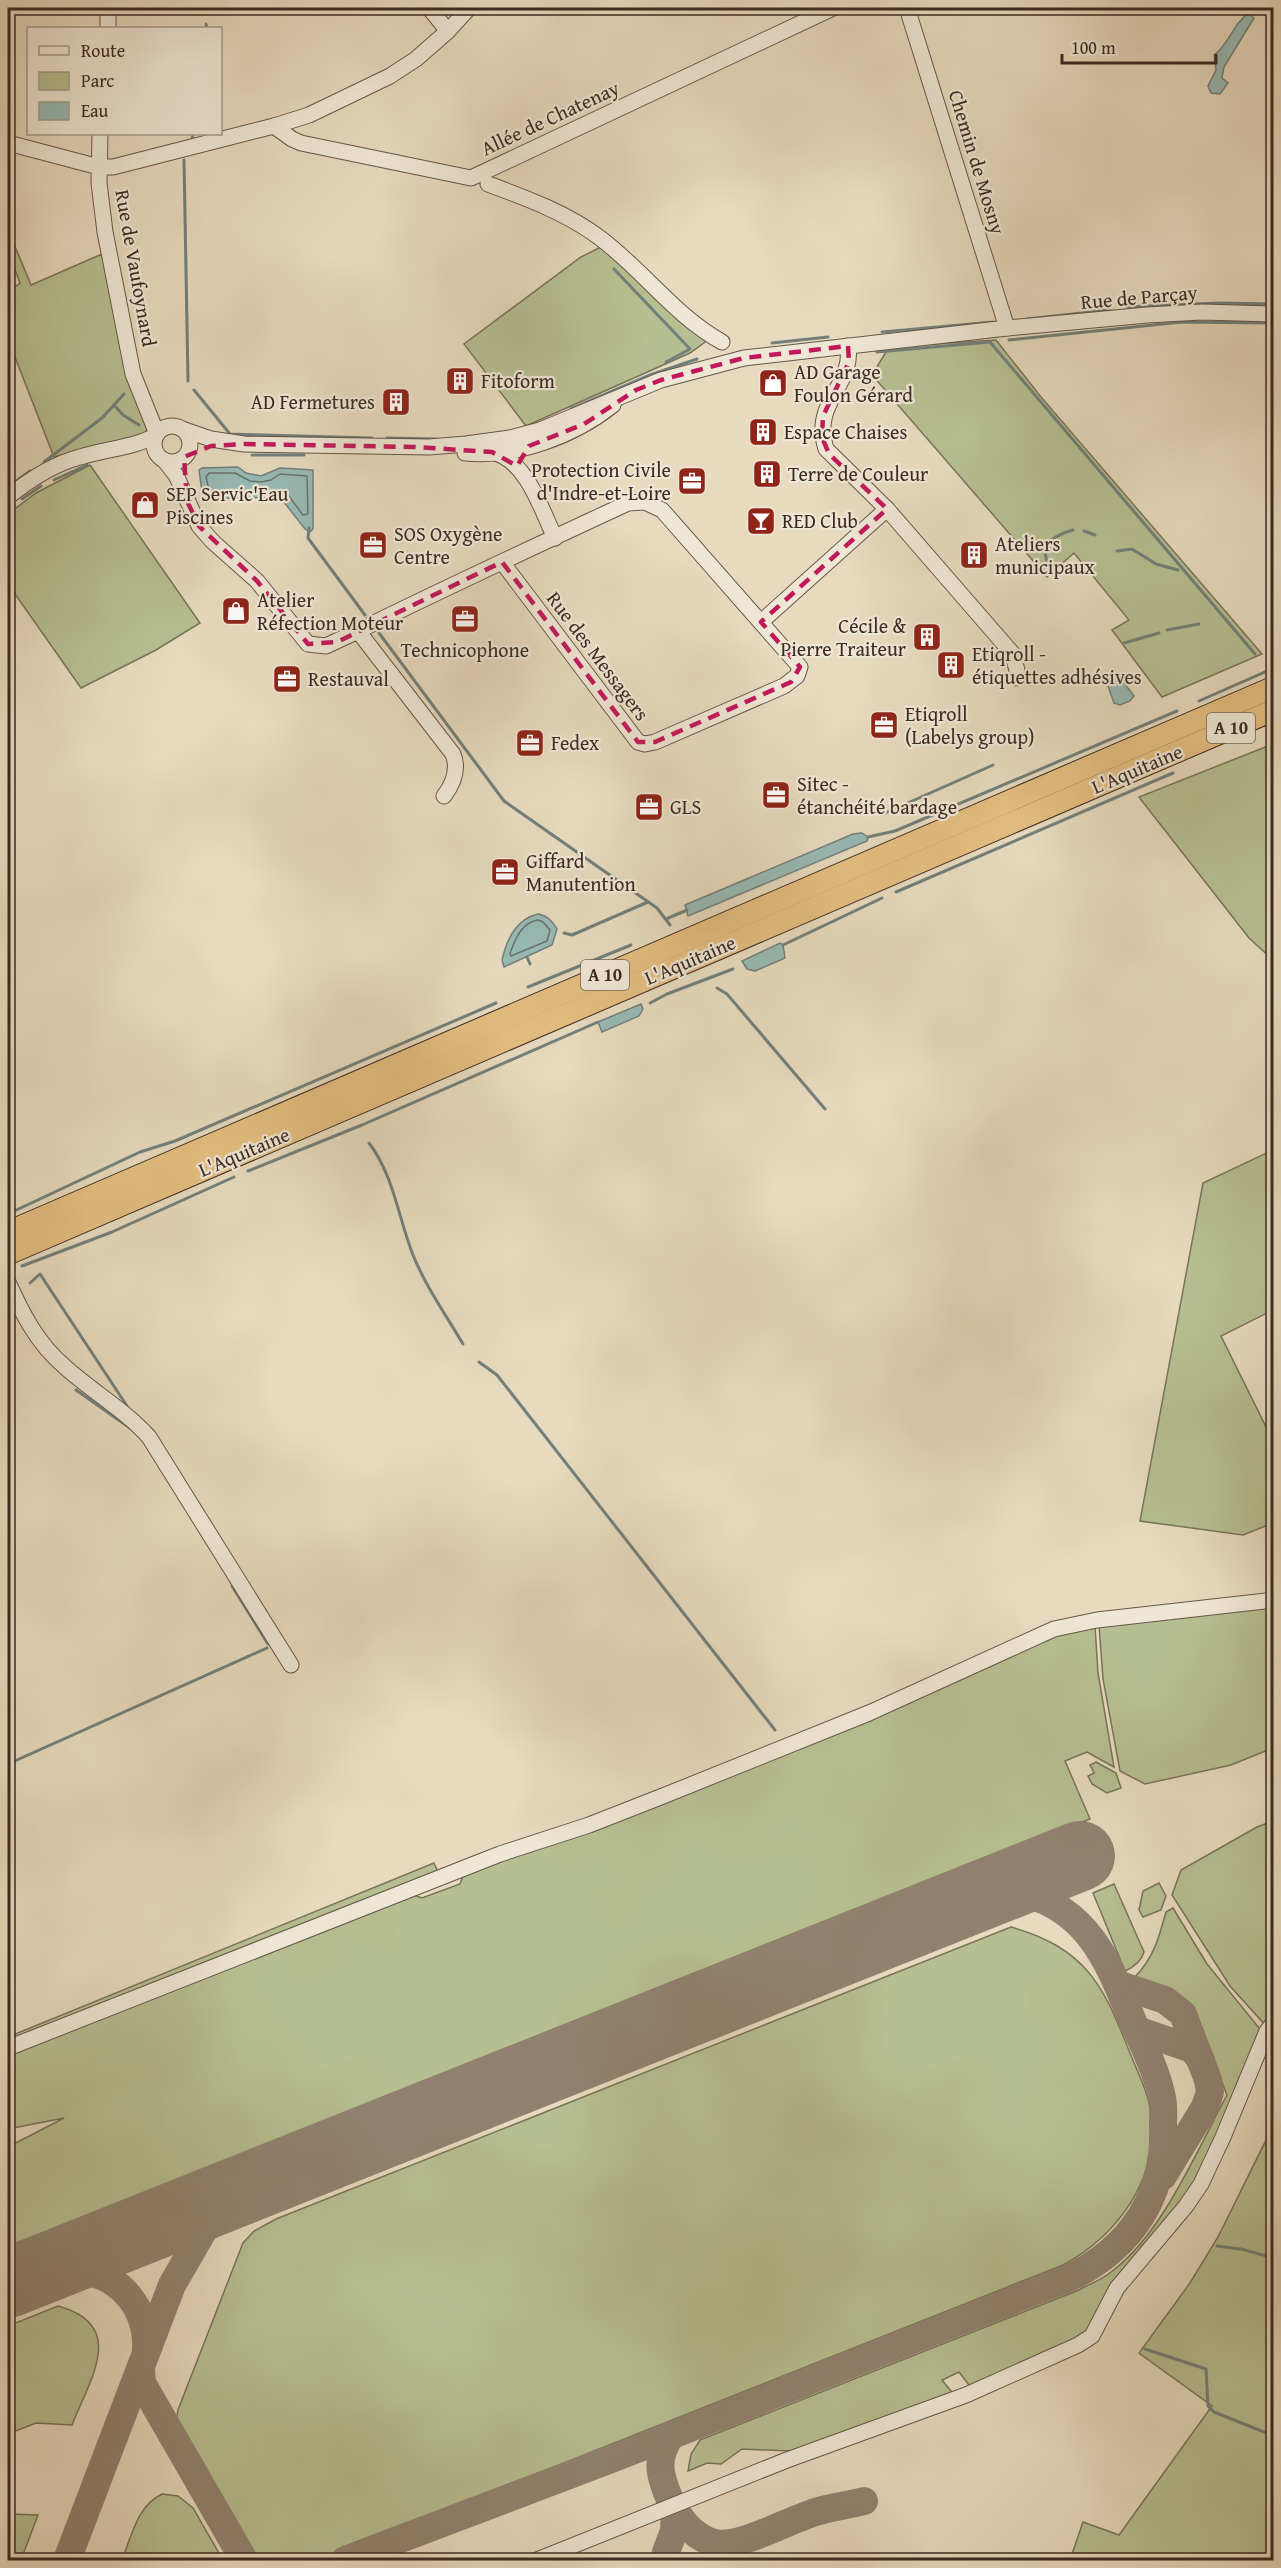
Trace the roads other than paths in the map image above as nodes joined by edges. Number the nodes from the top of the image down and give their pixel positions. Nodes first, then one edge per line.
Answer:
1 (108, 8) edge
2 (429, 8) edge
3 (469, 8) edge
4 (833, 8) edge
5 (907, 8) edge
6 (108, 27) edge
7 (448, 31) junction
8 (274, 126) junction
9 (100, 135) edge
10 (8, 143) edge
11 (99, 167) junction
12 (481, 182) junction
13 (1274, 314) edge
14 (1007, 328) junction
15 (722, 342) dead end
16 (848, 346) junction
17 (133, 374) junction
18 (636, 390) junction
19 (177, 427) junction
20 (156, 435) junction
21 (244, 444) junction
22 (110, 450) junction
23 (513, 450) junction
24 (185, 456) junction
25 (162, 458) junction
26 (8, 497) edge
27 (187, 501) junction
28 (887, 509) junction
29 (555, 538) junction
30 (502, 562) junction
31 (760, 622) junction
32 (358, 631) junction
33 (1016, 678) dead end
34 (1274, 687) edge
35 (1274, 710) edge
36 (444, 796) dead end
37 (8, 1232) edge
38 (8, 1254) edge
39 (8, 1282) edge
40 (1274, 1600) edge
41 (291, 1665) dead end
42 (1274, 2022) edge
43 (8, 2048) edge
44 (537, 2560) edge

1 - 6 street
2 - 7 street
3 - 7 street
4 - 12 street, Allée de Chatenay
5 - 14 street, Chemin de Mosny
7 - 8 street
8 - 11 street
8 - 12 street, Allée de Chatenay
9 - 11 street, Rue de Vaufoynard
10 - 11 street
11 - 17 street, Rue de Vaufoynard
12 - 15 street
13 - 14 street, Rue de Parçay
14 - 16 street, Rue de Parçay
16 - 18 street, Rue de Parçay
16 - 28 street
17 - 19 street, Rue de Vaufoynard
17 - 20 street, Rue de Vaufoynard
18 - 23 street
18 - 23 street
19 - 20 street
19 - 21 street
19 - 24 street
20 - 22 street
20 - 25 street
21 - 23 street
21 - 24 street
22 - 25 street
22 - 26 street
23 - 29 street
24 - 25 street
24 - 27 street
25 - 27 street
27 - 32 street
28 - 31 street
28 - 33 street
29 - 30 street
29 - 31 street
30 - 31 street, Rue des Messagers
30 - 32 street
32 - 36 street
34 - 37 highway, L'Aquitaine / A 10
35 - 38 highway, L'Aquitaine / A 10
39 - 41 street
40 - 43 street
42 - 44 street

